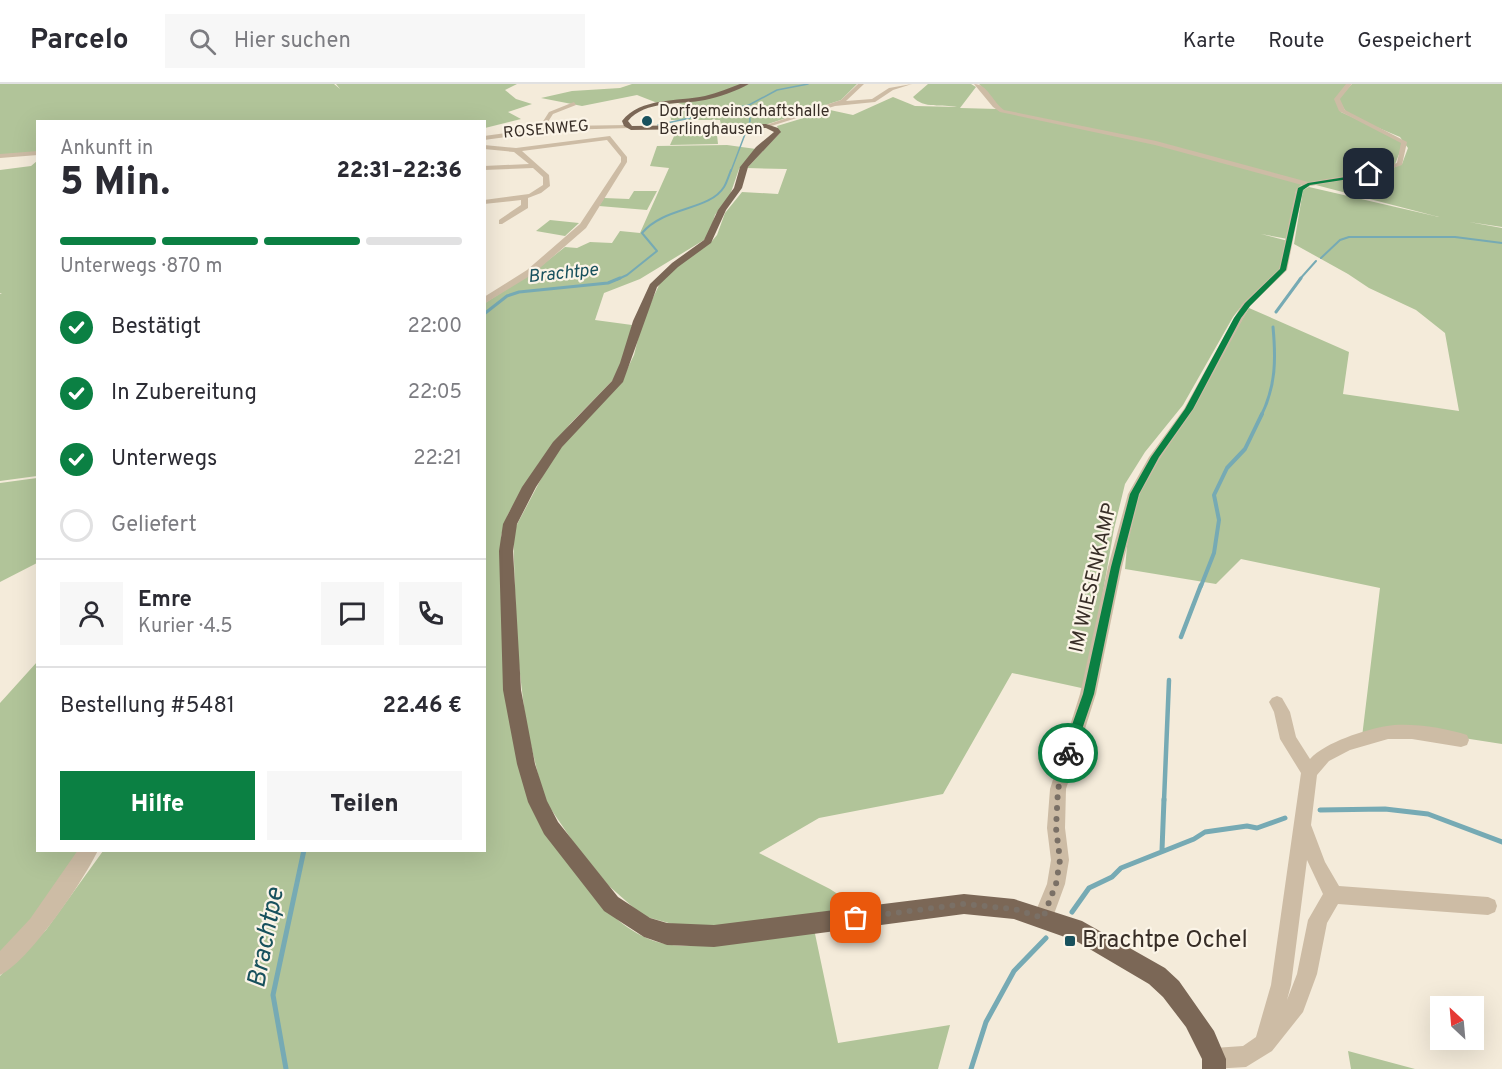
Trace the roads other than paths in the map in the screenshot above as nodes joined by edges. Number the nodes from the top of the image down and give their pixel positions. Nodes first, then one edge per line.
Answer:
1 (746, 84) edge
2 (861, 84) edge
3 (909, 84) edge
4 (977, 84) edge
5 (1349, 84) edge
6 (574, 104) dead end
7 (834, 105) junction
8 (762, 126) junction
9 (628, 127) junction
10 (618, 128) junction
11 (517, 134) junction
12 (486, 138) edge
13 (610, 138) junction
14 (486, 147) edge
15 (516, 150) junction
16 (36, 153) edge
17 (0, 156) edge
18 (534, 166) junction
19 (486, 168) edge
20 (1308, 184) junction
21 (489, 198) edge
22 (524, 198) junction
23 (502, 222) dead end
24 (486, 301) edge
25 (1276, 702) dead end
26 (1461, 740) dead end
27 (1309, 772) junction
28 (1302, 823) junction
29 (88, 852) edge
30 (1332, 894) junction
31 (1488, 906) dead end
32 (1043, 918) junction
33 (0, 965) edge
34 (1265, 1044) junction
35 (1214, 1064) edge

1 - 9 main road
2 - 7 street
3 - 7 street
4 - 20 street
5 - 20 street
6 - 11 street
7 - 8 street
8 - 9 main road
8 - 32 main road
9 - 10 street
10 - 11 street
10 - 13 street
11 - 12 street
13 - 15 street, ROSENWEG
13 - 24 street
14 - 15 street, ROSENWEG
15 - 18 street
16 - 17 street
18 - 19 street
18 - 22 street
20 - 32 street, IM WIESENKAMP
21 - 22 street
22 - 23 street
25 - 27 street
26 - 27 street
27 - 28 street
28 - 30 street
28 - 34 street
29 - 33 street
30 - 31 street
30 - 34 street
32 - 35 main road
34 - 35 street

